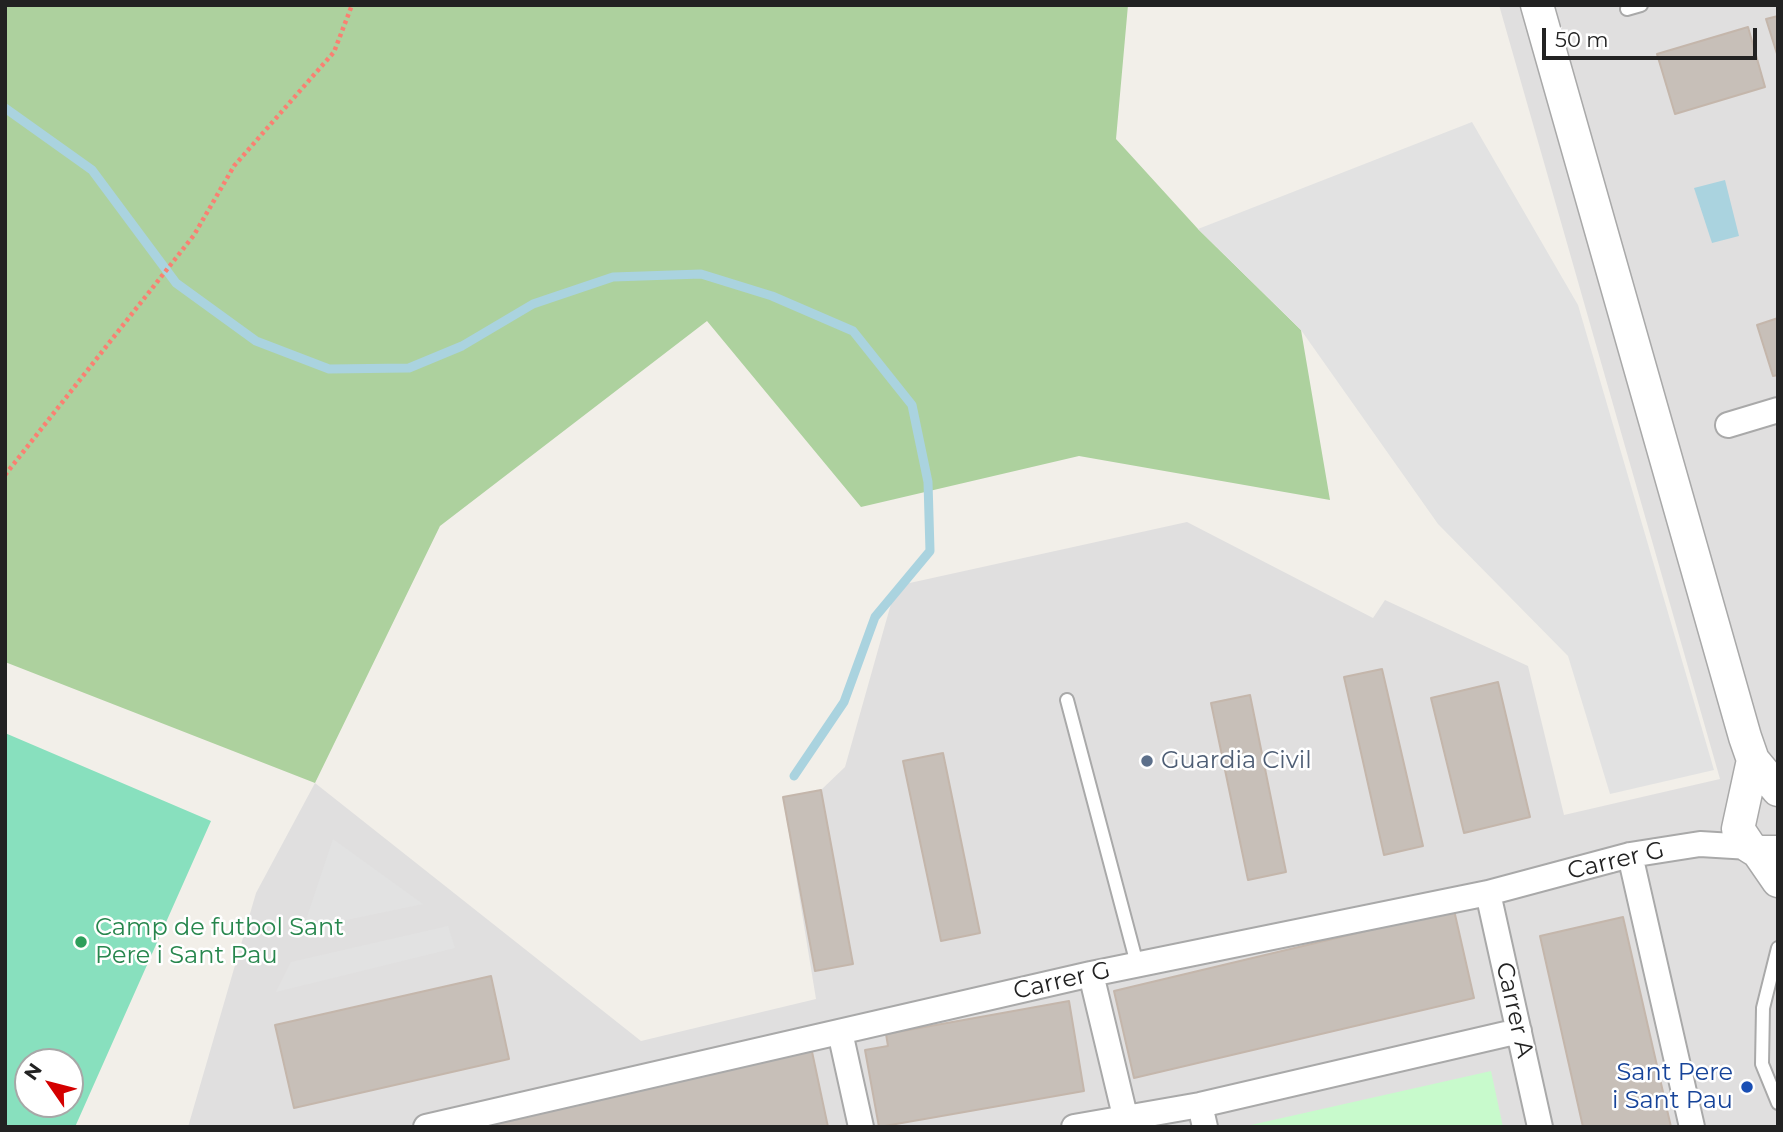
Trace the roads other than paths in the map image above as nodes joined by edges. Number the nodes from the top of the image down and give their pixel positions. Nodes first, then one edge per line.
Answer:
1 (1537, 5) edge
2 (1641, 5) edge
3 (1627, 9) dead end
4 (1778, 410) edge
5 (1728, 425) dead end
6 (1067, 700) dead end
7 (1753, 760) junction
8 (1778, 791) edge
9 (1741, 811) junction
10 (1700, 844) junction
11 (1762, 850) edge
12 (1630, 855) junction
13 (1778, 881) edge
14 (1488, 893) junction
15 (1778, 948) edge
16 (1137, 964) junction
17 (1091, 974) junction
18 (1519, 1031) junction
19 (840, 1032) junction
20 (1778, 1103) edge
21 (1125, 1116) junction
22 (1203, 1116) edge
23 (426, 1127) edge
24 (861, 1127) edge
25 (1074, 1127) edge
26 (1541, 1127) edge
27 (1692, 1127) edge

1 - 7 street
2 - 3 lane
4 - 5 street
6 - 16 lane
7 - 8 street
7 - 9 street
8 - 9 street
9 - 10 street, Carrer G
9 - 11 street
10 - 11 street, Carrer G
10 - 12 street, Carrer G
11 - 13 street
12 - 14 street, Carrer G
12 - 27 street
14 - 16 street, Carrer G
14 - 18 street, Carrer A
15 - 20 lane
16 - 17 street, Carrer G
17 - 19 street, Carrer G
17 - 21 street
18 - 22 street
18 - 26 street, Carrer A
19 - 23 street, Carrer G
19 - 24 street
21 - 22 street
21 - 25 street

